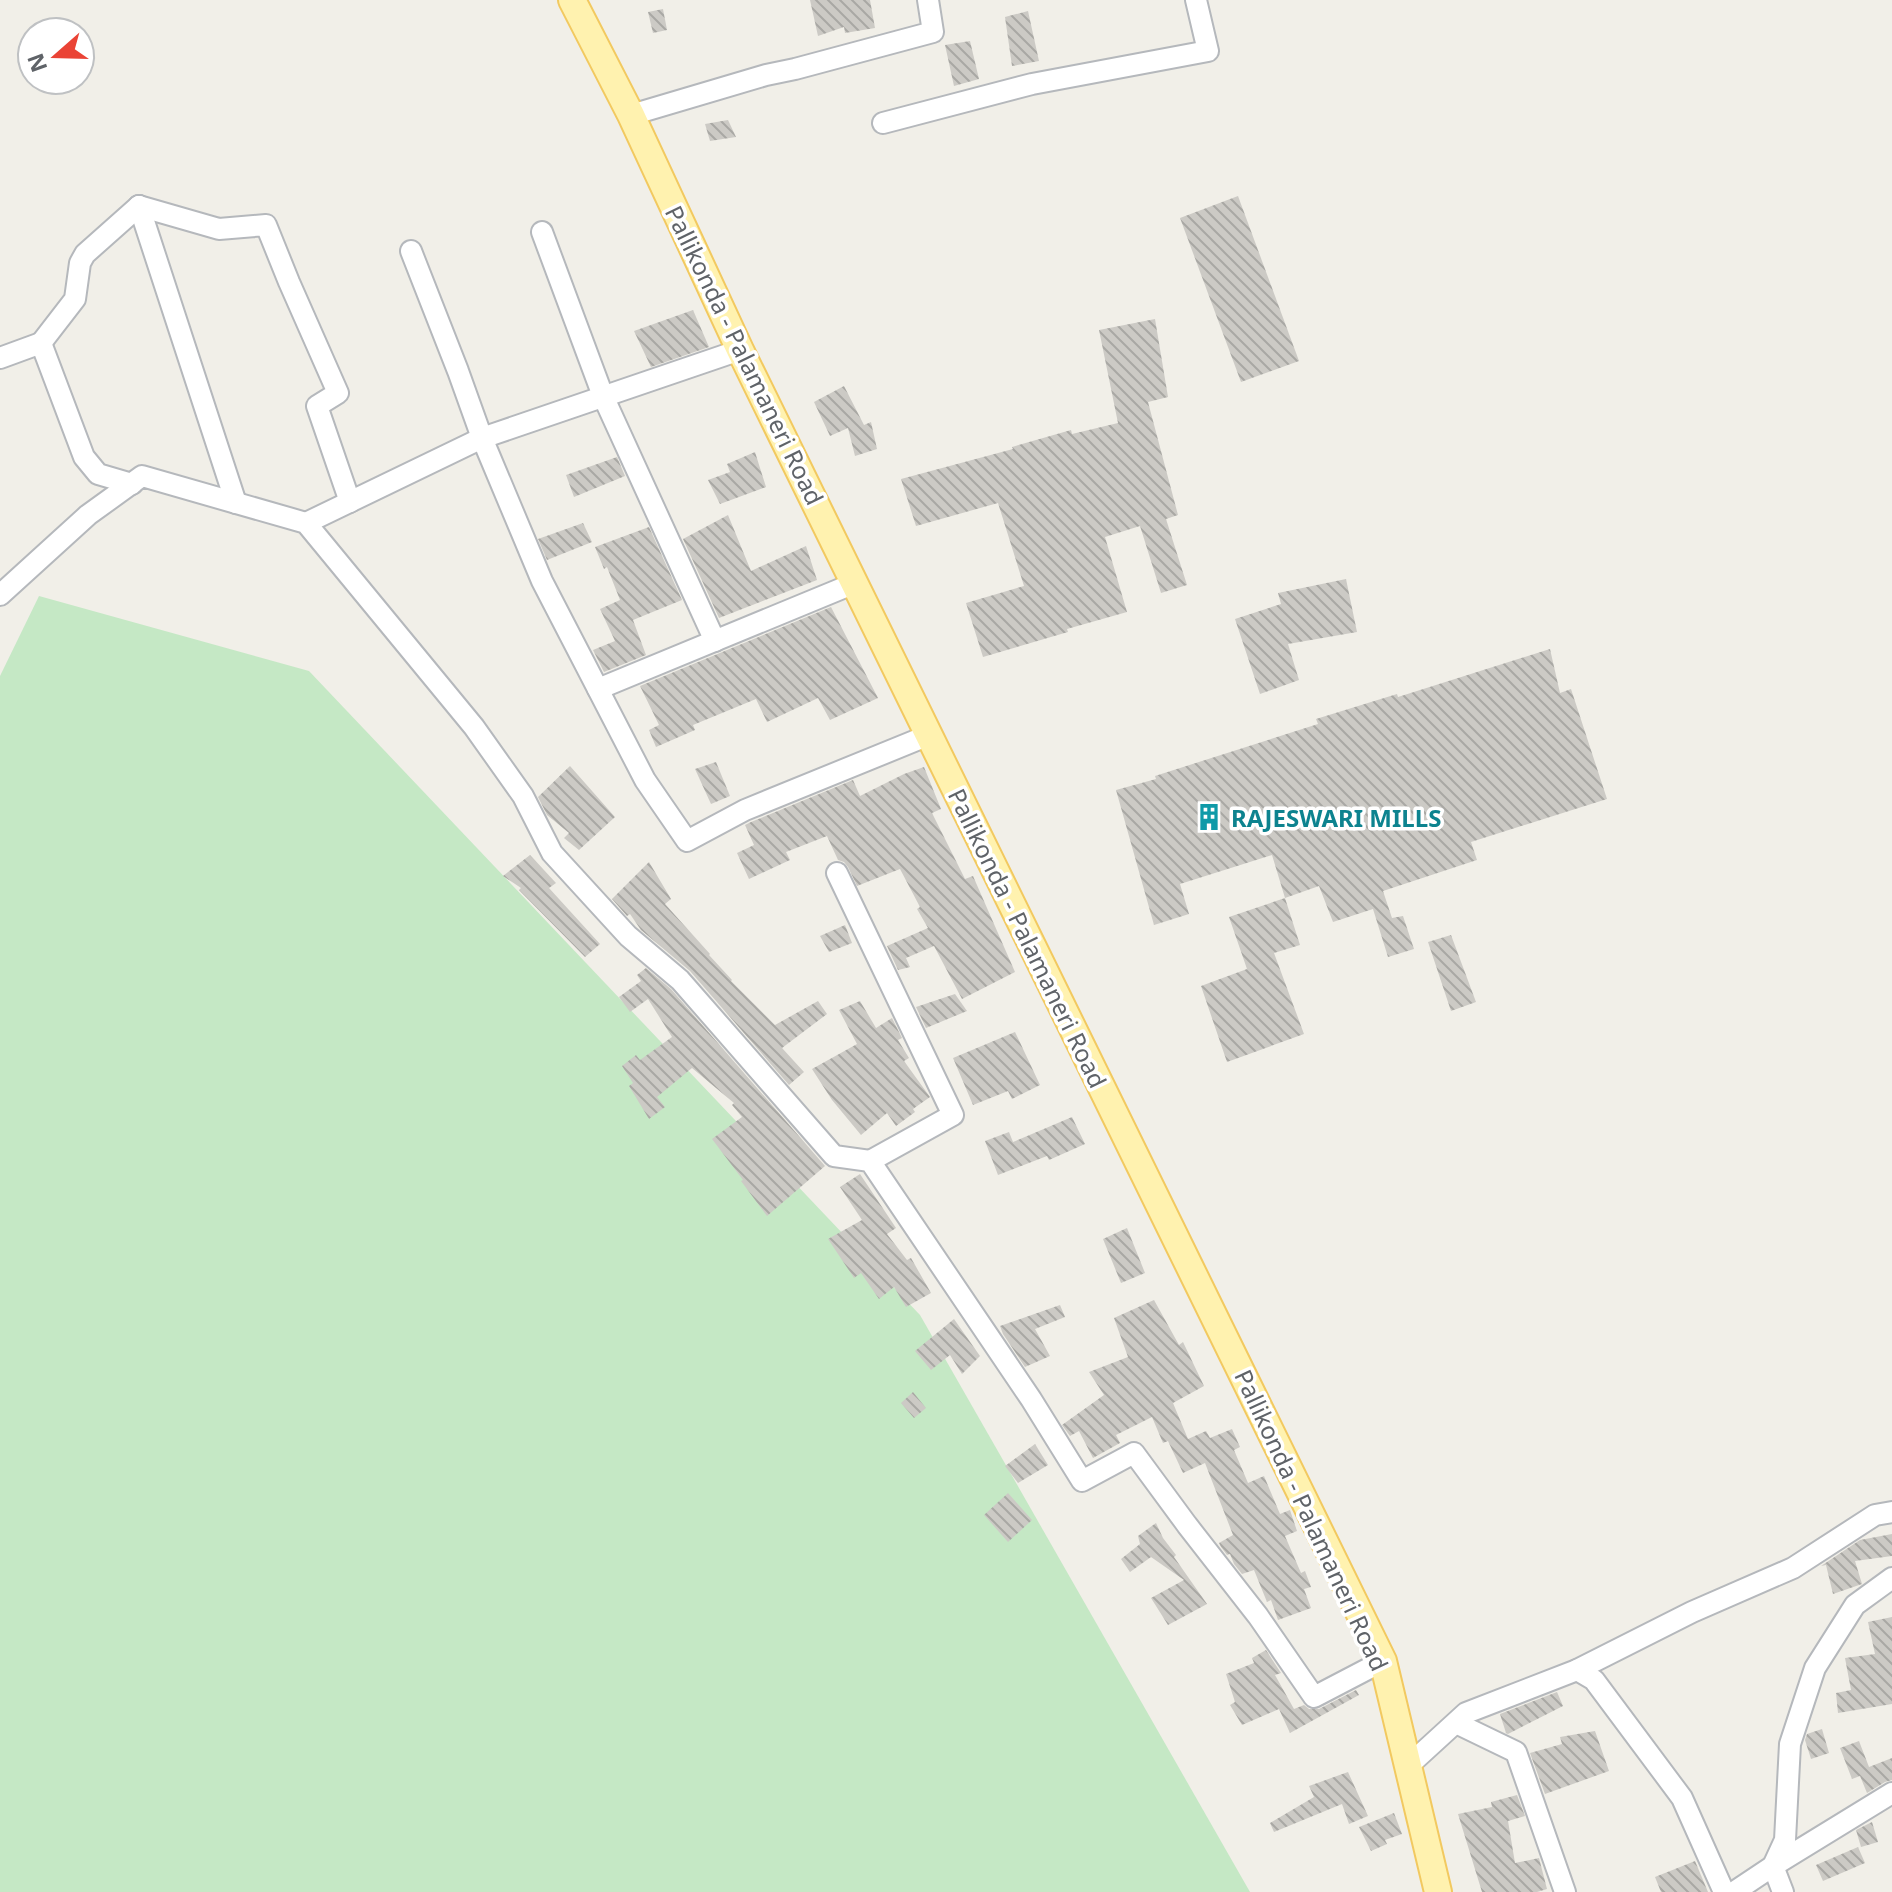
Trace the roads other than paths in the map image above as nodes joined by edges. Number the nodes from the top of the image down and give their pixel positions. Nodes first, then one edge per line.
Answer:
1 (572, 0) edge
2 (928, 0) edge
3 (1196, 0) edge
4 (631, 115) junction
5 (883, 123) dead end
6 (139, 206) junction
7 (542, 232) dead end
8 (411, 251) dead end
9 (41, 343) junction
10 (740, 350) junction
11 (0, 358) edge
12 (603, 396) junction
13 (482, 438) junction
14 (132, 484) junction
15 (350, 502) junction
16 (236, 503) junction
17 (306, 523) junction
18 (855, 583) junction
19 (0, 595) edge
20 (715, 641) junction
21 (598, 689) junction
22 (929, 735) junction
23 (837, 873) dead end
24 (870, 1161) junction
25 (1892, 1512) edge
26 (1892, 1578) edge
27 (1383, 1661) junction
28 (1577, 1670) junction
29 (1456, 1723) junction
30 (1408, 1766) junction
31 (1892, 1793) edge
32 (1773, 1866) junction
33 (1438, 1892) edge
34 (1565, 1892) edge
35 (1724, 1892) edge
36 (1734, 1892) edge
37 (1783, 1892) edge

1 - 4 main road, Pallikonda - Palamaneri Road
2 - 4 street
3 - 5 street
4 - 10 main road, Pallikonda - Palamaneri Road
6 - 9 street
6 - 15 street
6 - 16 street
7 - 12 street
8 - 13 street
9 - 11 street
9 - 14 street
10 - 12 street
10 - 18 main road, Pallikonda - Palamaneri Road
12 - 13 street
12 - 20 street
13 - 15 street
13 - 21 street
14 - 16 street
14 - 19 street
15 - 17 street
16 - 17 street
17 - 24 street
18 - 20 street
18 - 22 main road, Pallikonda - Palamaneri Road
20 - 21 street
21 - 22 street
22 - 27 main road, Pallikonda - Palamaneri Road
23 - 24 street
24 - 27 street
25 - 28 street
26 - 32 street
27 - 30 main road, Pallikonda - Palamaneri Road
28 - 29 street
28 - 35 street
29 - 30 street
29 - 34 street
30 - 33 main road, Pallikonda - Palamaneri Road
31 - 32 street
32 - 36 street
32 - 37 street

